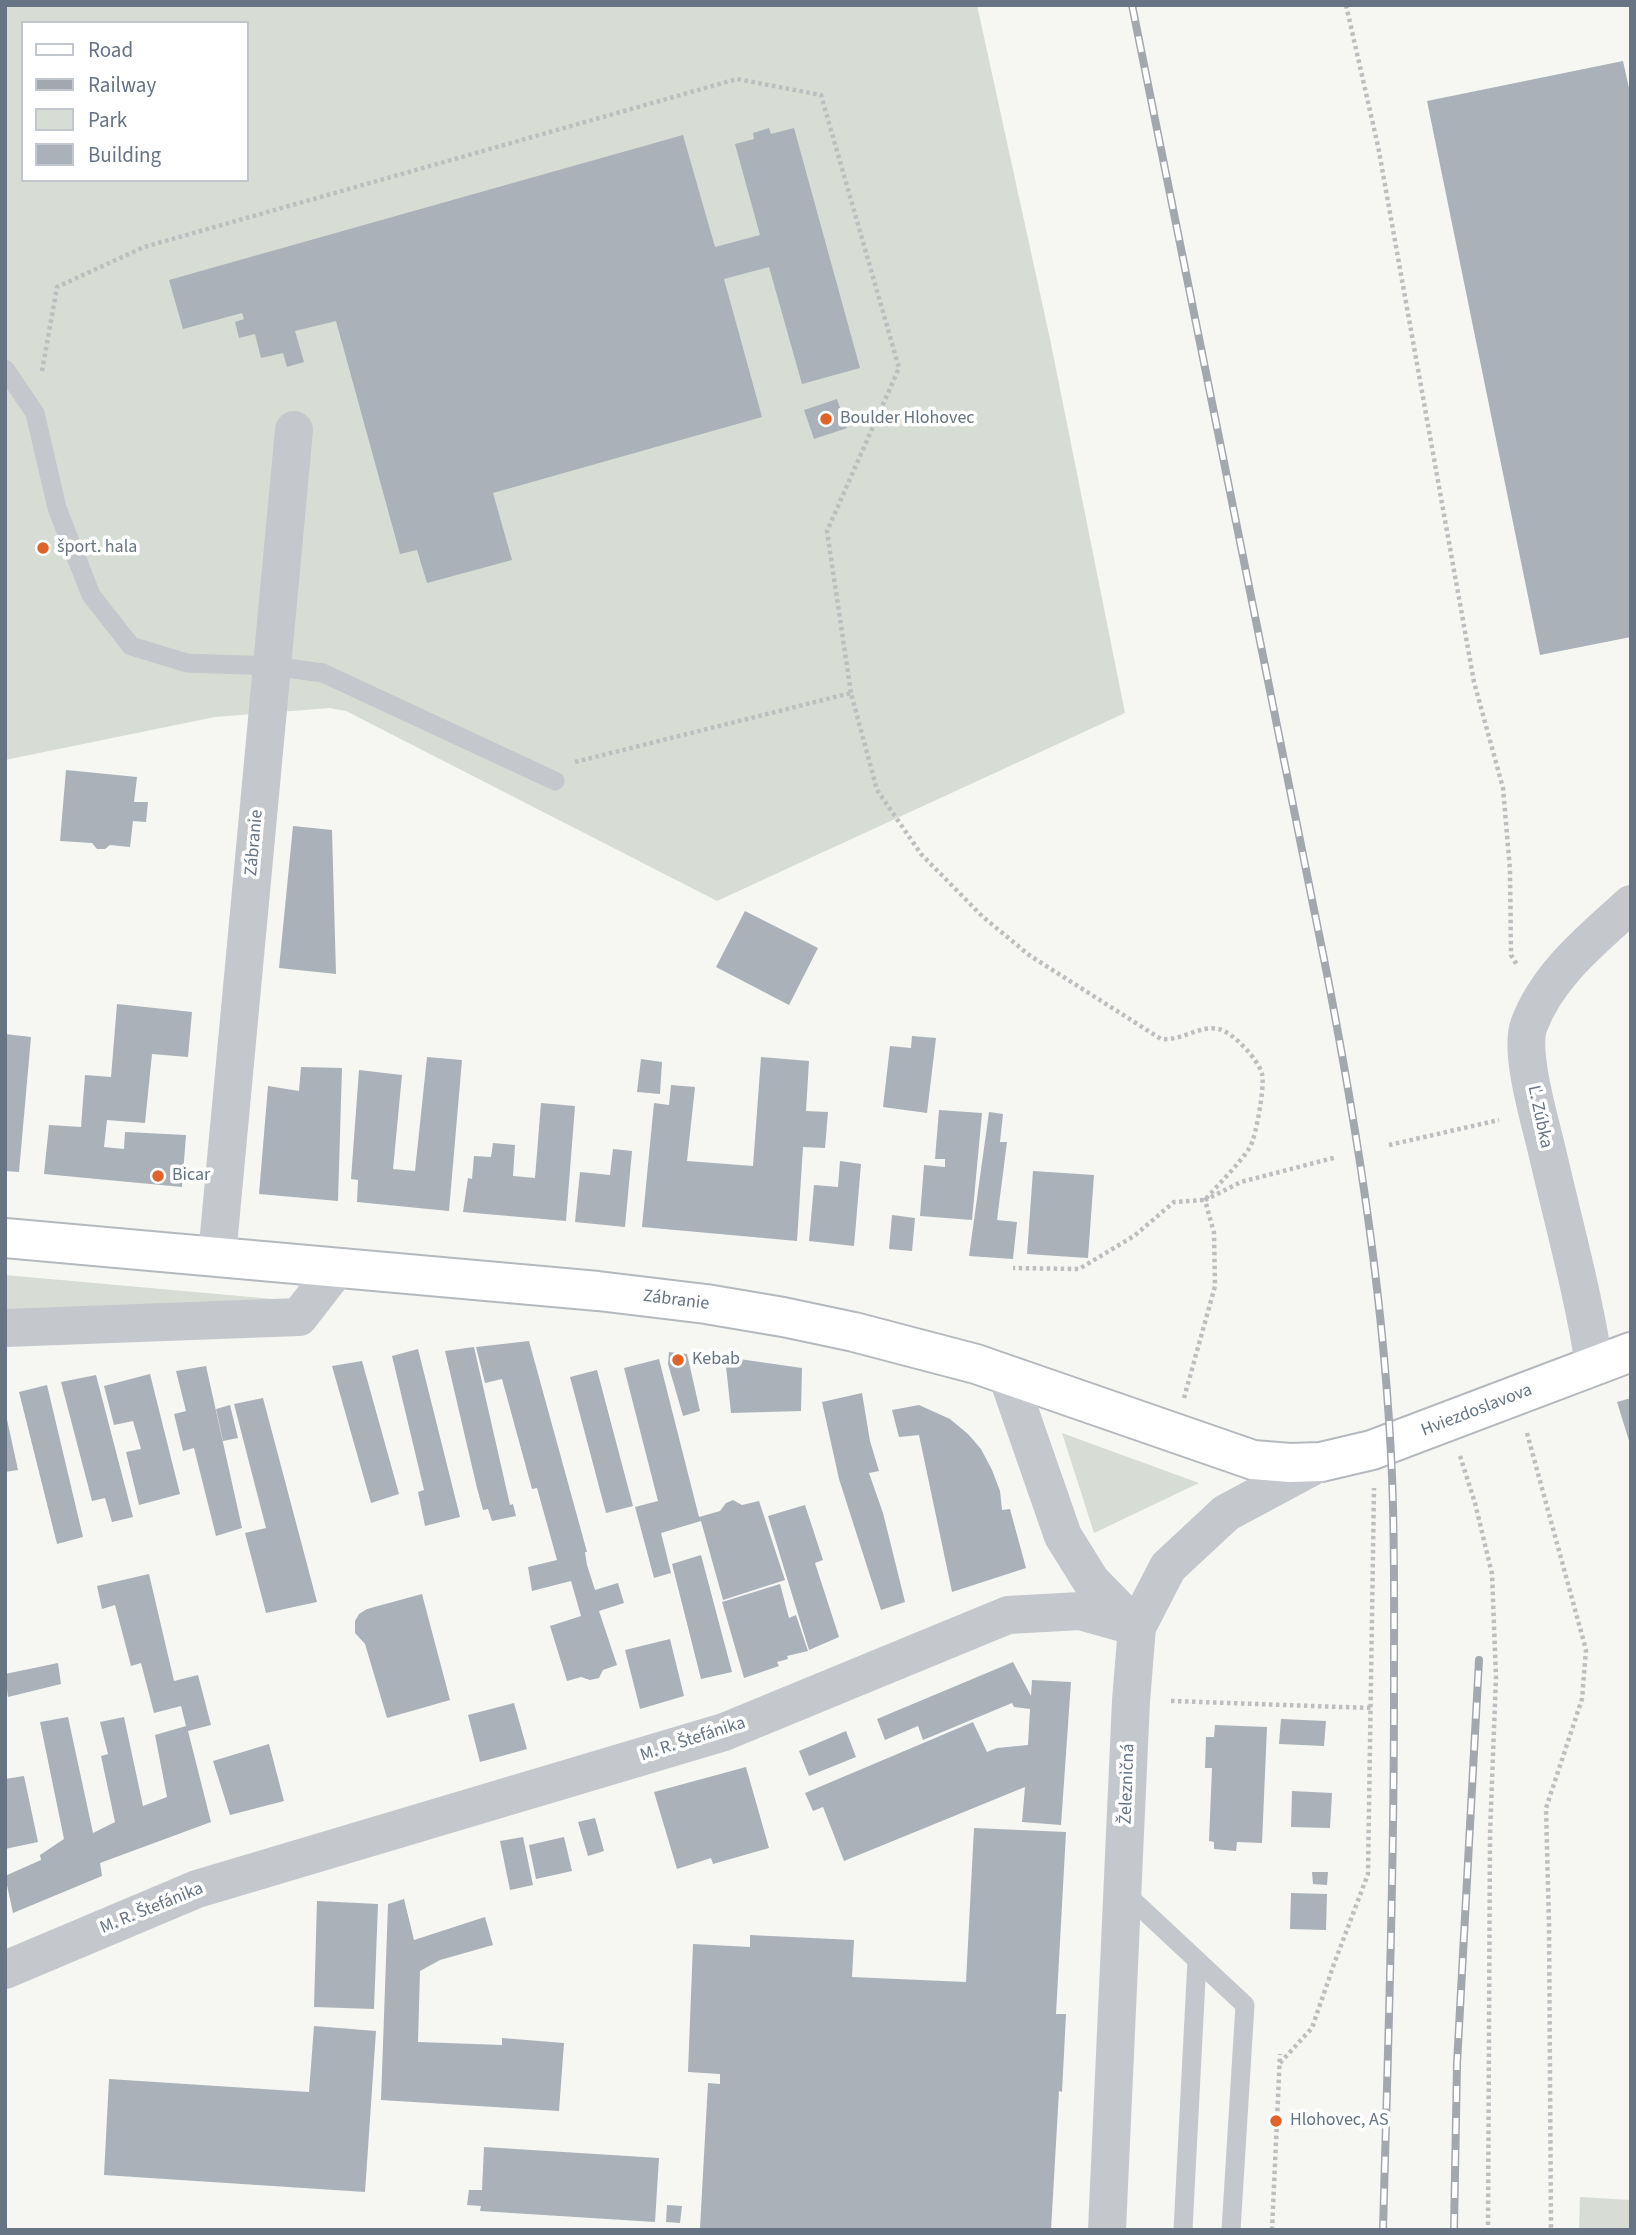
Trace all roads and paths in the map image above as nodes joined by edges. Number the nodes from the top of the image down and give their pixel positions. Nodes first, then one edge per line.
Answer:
1 (1346, 5) edge
2 (5, 369) edge
3 (34, 413) junction
4 (293, 430) dead end
5 (272, 666) junction
6 (851, 693) junction
7 (555, 781) joint
8 (1631, 904) edge
9 (1545, 992) junction
10 (1537, 1110) junction
11 (1389, 1145) dead end
12 (1337, 1157) dead end
13 (1205, 1200) junction
14 (5, 1238) edge
15 (217, 1256) junction
16 (337, 1268) junction
17 (1013, 1268) dead end
18 (5, 1328) edge
19 (1631, 1352) edge
20 (1594, 1364) junction
21 (1007, 1375) junction
22 (1517, 1395) junction
23 (1451, 1421) junction
24 (1177, 1433) junction
25 (1321, 1462) junction
26 (1374, 1480) dead end
27 (1137, 1627) junction
28 (1170, 1701) dead end
29 (1371, 1708) junction
30 (1123, 1892) junction
31 (1197, 1960) junction
32 (5, 1970) edge
33 (1280, 2054) dead end
34 (1280, 2063) junction
35 (1107, 2230) edge
36 (1182, 2230) edge
37 (1231, 2230) edge
38 (1272, 2230) edge
39 (1488, 2230) edge
40 (1551, 2230) edge

1 - 9 path
2 - 3 lane
3 - 5 lane
3 - 6 path
4 - 5 street, Zábranie
5 - 7 lane
5 - 15 street, Zábranie
6 - 7 path
6 - 13 path
8 - 9 street, Ľ. Zúbka
9 - 10 street, Ľ. Zúbka
10 - 11 path
10 - 20 street, Ľ. Zúbka
12 - 13 path
13 - 17 path
13 - 24 path
14 - 15 main road, Zábranie
15 - 16 main road, Zábranie
16 - 18 street
16 - 21 main road, Zábranie
19 - 20 main road, Hviezdoslavova
20 - 22 main road, Hviezdoslavova
21 - 24 main road, Zábranie
21 - 27 street
22 - 23 main road, Hviezdoslavova
22 - 40 path
23 - 25 main road, Hviezdoslavova
23 - 39 path
24 - 25 main road, Hviezdoslavova
25 - 27 street
26 - 29 path
27 - 30 street, Železničná
27 - 32 street, M. R. Štefánika
28 - 29 path
29 - 34 path
30 - 31 lane
30 - 35 street, Železničná
31 - 36 lane
31 - 37 lane
33 - 34 path
34 - 38 path

